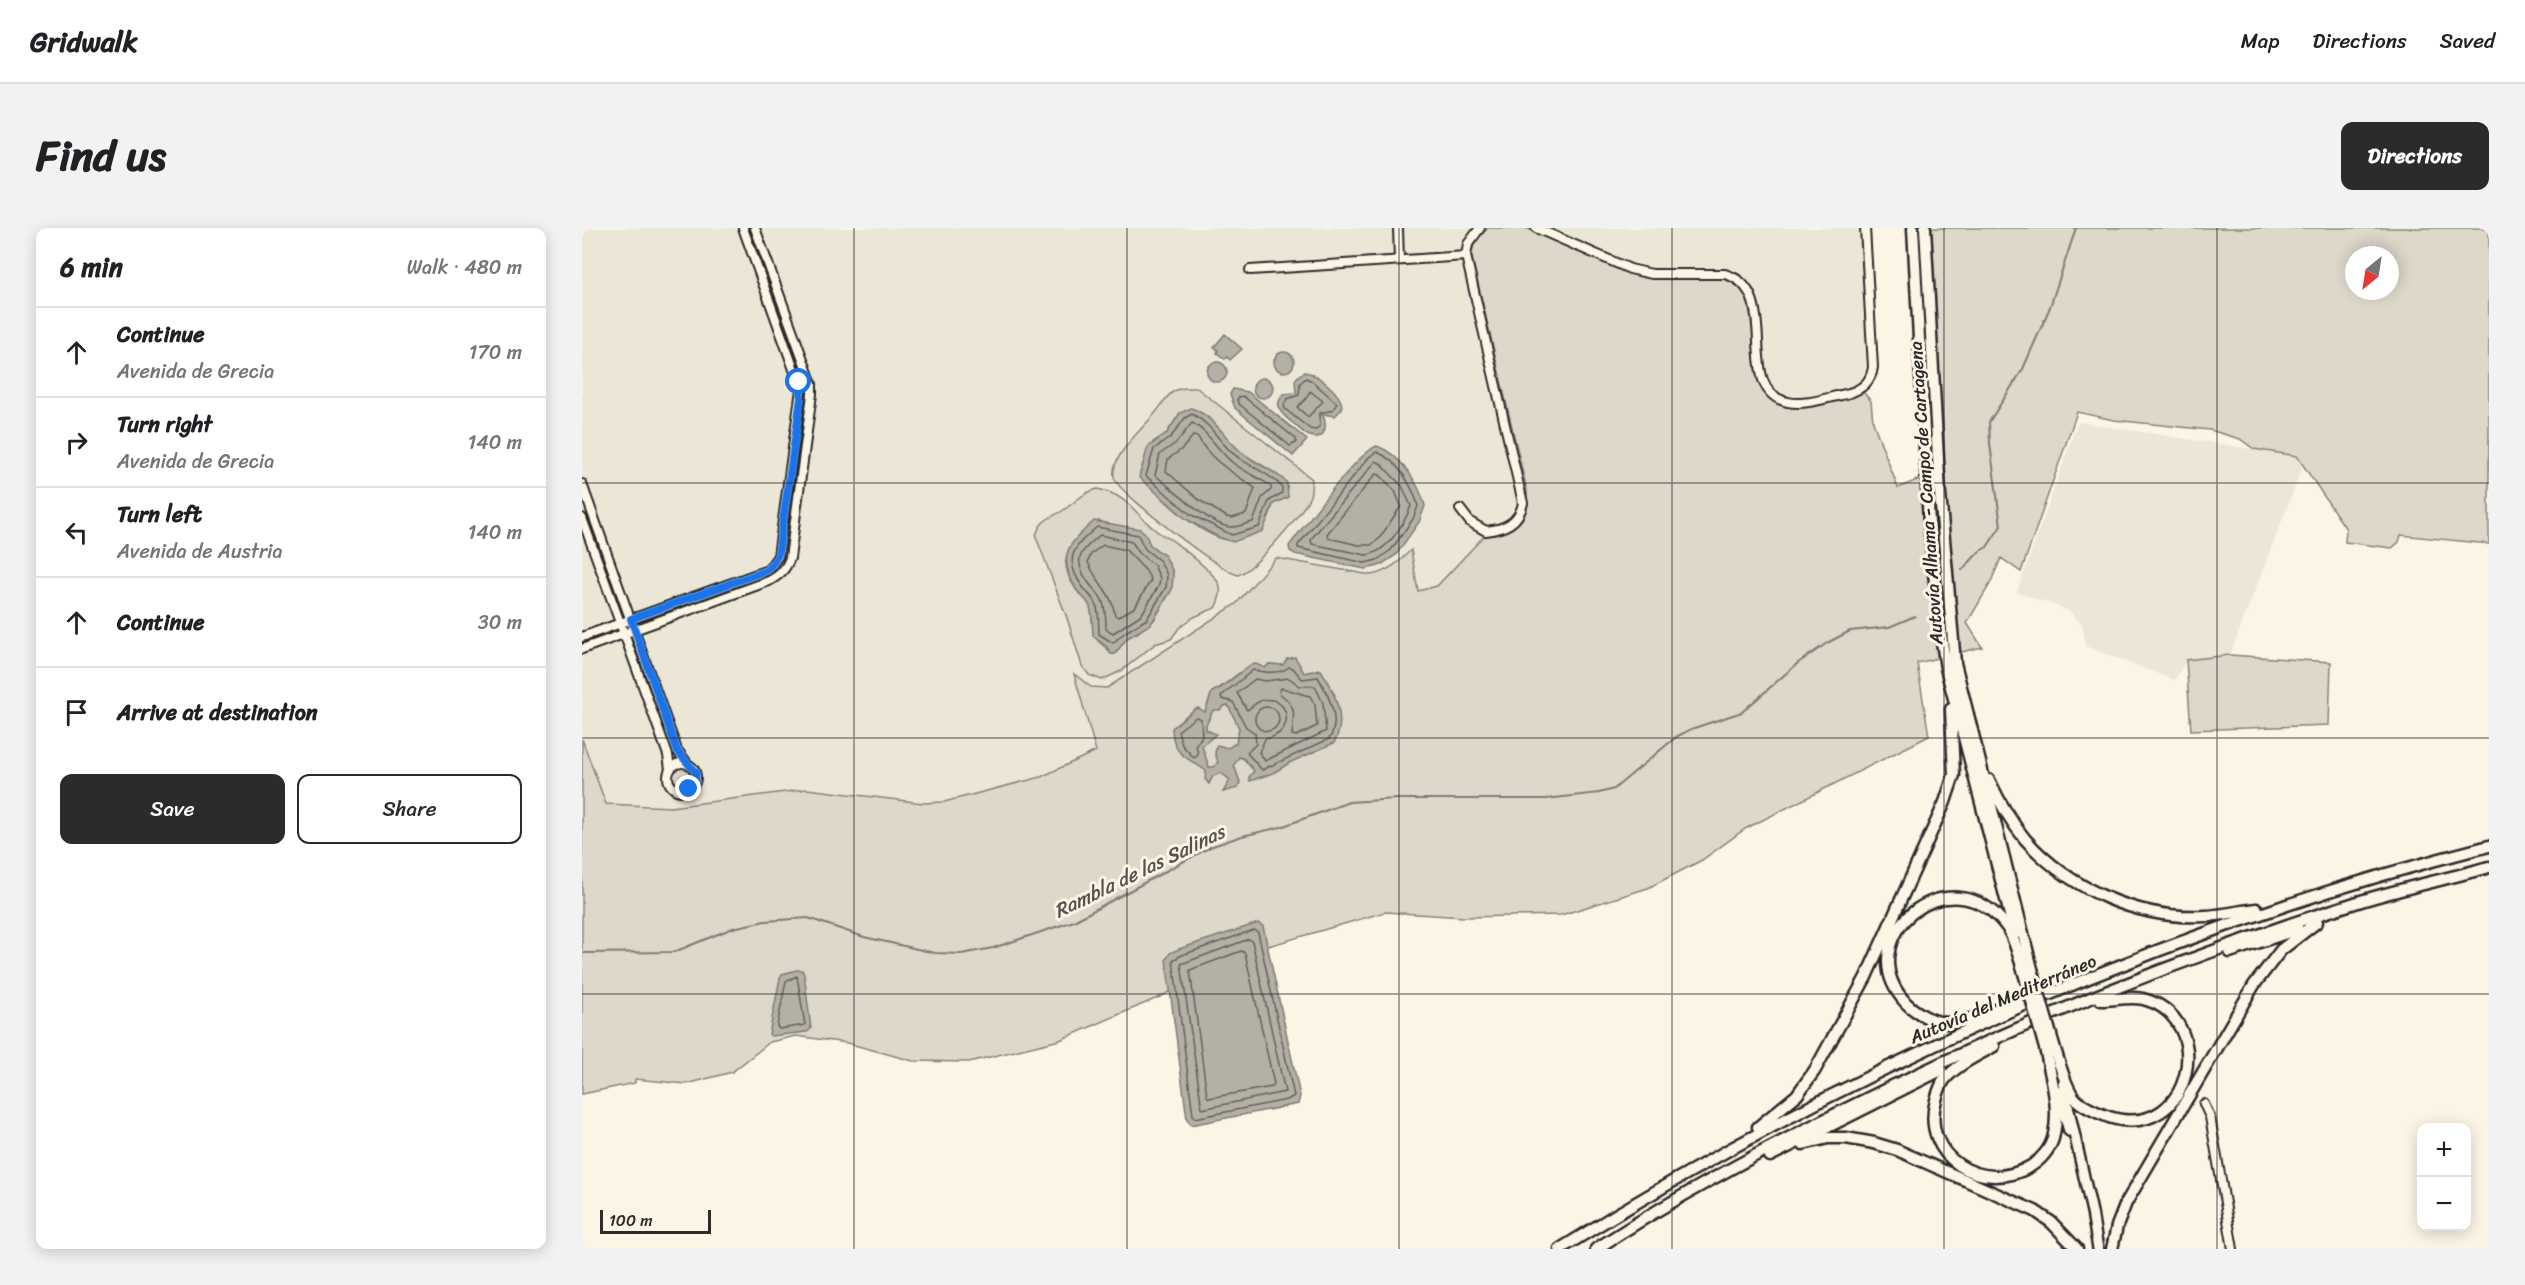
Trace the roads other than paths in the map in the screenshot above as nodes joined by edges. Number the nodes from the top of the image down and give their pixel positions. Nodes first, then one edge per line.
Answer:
1 (743, 228) edge
2 (755, 228) edge
3 (1398, 228) edge
4 (1480, 228) edge
5 (1536, 228) edge
6 (1865, 228) edge
7 (1913, 228) edge
8 (1925, 228) edge
9 (1466, 256) junction
10 (1399, 260) junction
11 (1250, 270) dead end
12 (582, 484) edge
13 (1460, 509) dead end
14 (582, 518) edge
15 (631, 619) junction
16 (620, 623) junction
17 (634, 629) junction
18 (624, 633) junction
19 (582, 637) edge
20 (582, 649) edge
21 (1946, 668) junction
22 (1976, 753) junction
23 (687, 763) junction
24 (670, 769) junction
25 (2489, 846) edge
26 (2439, 858) junction
27 (2489, 867) edge
28 (2431, 883) junction
29 (2257, 909) junction
30 (2317, 922) junction
31 (2028, 971) junction
32 (2102, 1000) junction
33 (1994, 1046) junction
34 (2050, 1051) junction
35 (2204, 1104) dead end
36 (1739, 1143) junction
37 (1788, 1147) junction
38 (1560, 1249) edge
39 (1596, 1249) edge
40 (1605, 1249) edge
41 (2077, 1249) edge
42 (2093, 1249) edge
43 (2098, 1249) edge
44 (2112, 1249) edge
45 (2233, 1249) edge

1 - 15 street
2 - 17 street
3 - 10 street
4 - 9 street
5 - 6 street
7 - 21 highway, Autovía Alhama - Campo de Cartagena
8 - 22 highway, Autovía Alhama - Campo de Cartagena
9 - 10 street
9 - 13 street
10 - 11 street
12 - 15 street
14 - 16 street
15 - 16 street
15 - 17 street
16 - 18 street
16 - 19 street
17 - 18 street
17 - 23 street
18 - 20 street
18 - 24 street
21 - 31 highway
21 - 36 highway
22 - 29 highway
22 - 31 highway
23 - 24 street
23 - 24 street
25 - 26 highway, Autovía del Mediterráneo
26 - 29 highway
26 - 36 highway, Autovía del Mediterráneo
27 - 28 highway, Autovía del Mediterráneo
28 - 30 highway
28 - 39 highway, Autovía del Mediterráneo
29 - 31 highway
30 - 32 highway
30 - 44 highway
31 - 34 highway, bridge
32 - 33 highway
32 - 34 highway
33 - 34 highway
33 - 37 highway
34 - 42 main road
34 - 43 main road
35 - 45 street
36 - 38 highway, Autovía del Mediterráneo
37 - 40 highway
37 - 41 highway

